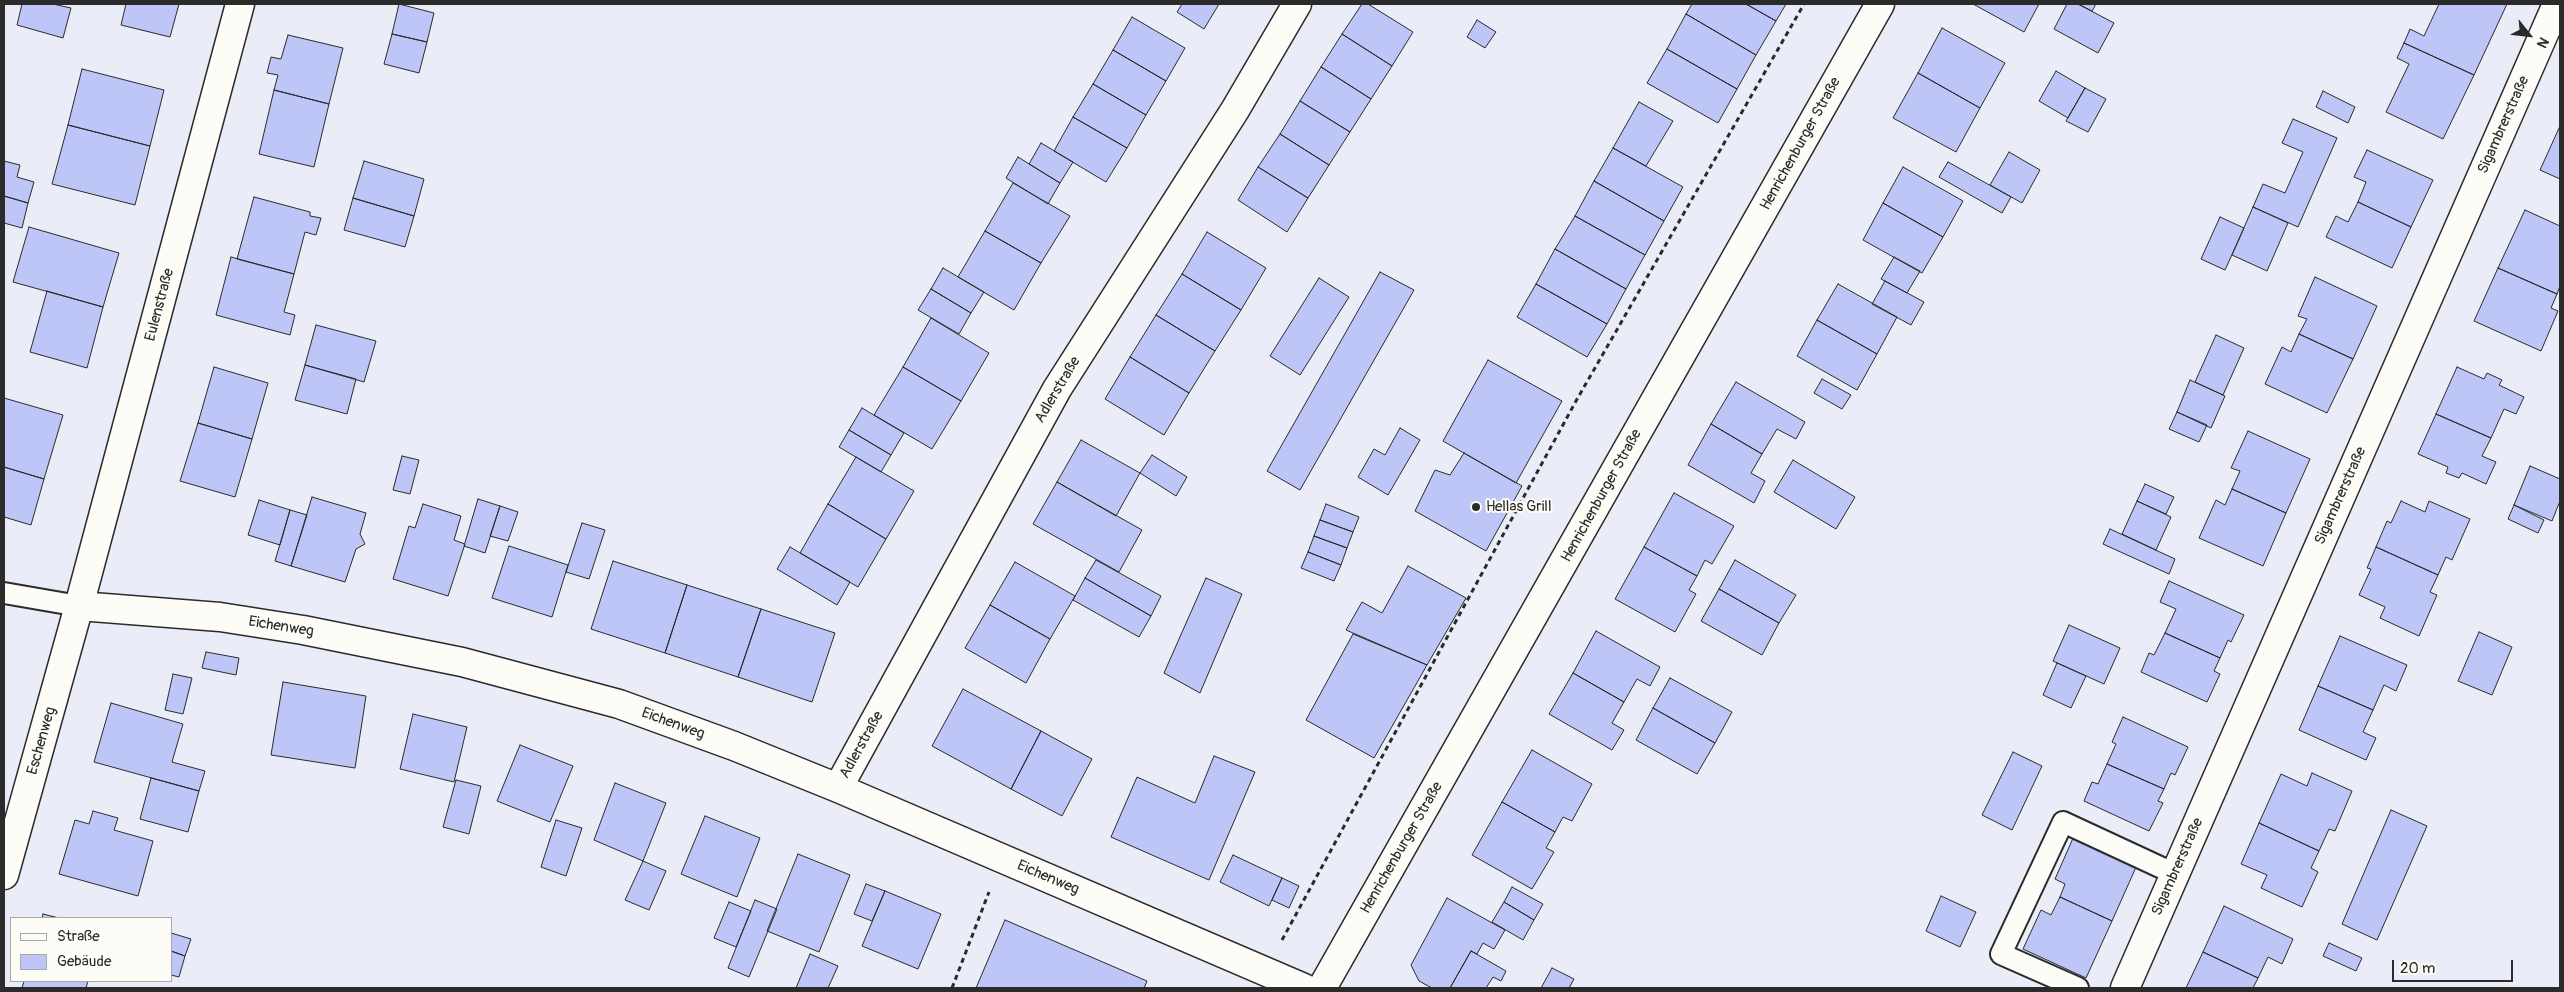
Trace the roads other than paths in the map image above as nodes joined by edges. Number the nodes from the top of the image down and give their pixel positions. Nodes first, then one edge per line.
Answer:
1 (240, 4) edge
2 (1297, 4) edge
3 (1880, 4) edge
4 (2557, 4) edge
5 (4, 593) edge
6 (79, 606) junction
7 (838, 788) junction
8 (2175, 874) junction
9 (4, 875) edge
10 (1304, 988) edge
11 (1322, 988) edge
12 (2078, 988) edge
13 (2125, 988) edge

1 - 6 street, Eulenstraße
2 - 7 street, Adlerstraße
3 - 11 street, Henrichenburger Straße
4 - 8 street, Sigambrerstraße
5 - 6 lane, Eichenweg
6 - 7 street, Eichenweg
6 - 9 street, Eschenweg
7 - 10 street, Eichenweg
8 - 12 lane
8 - 13 street, Sigambrerstraße

